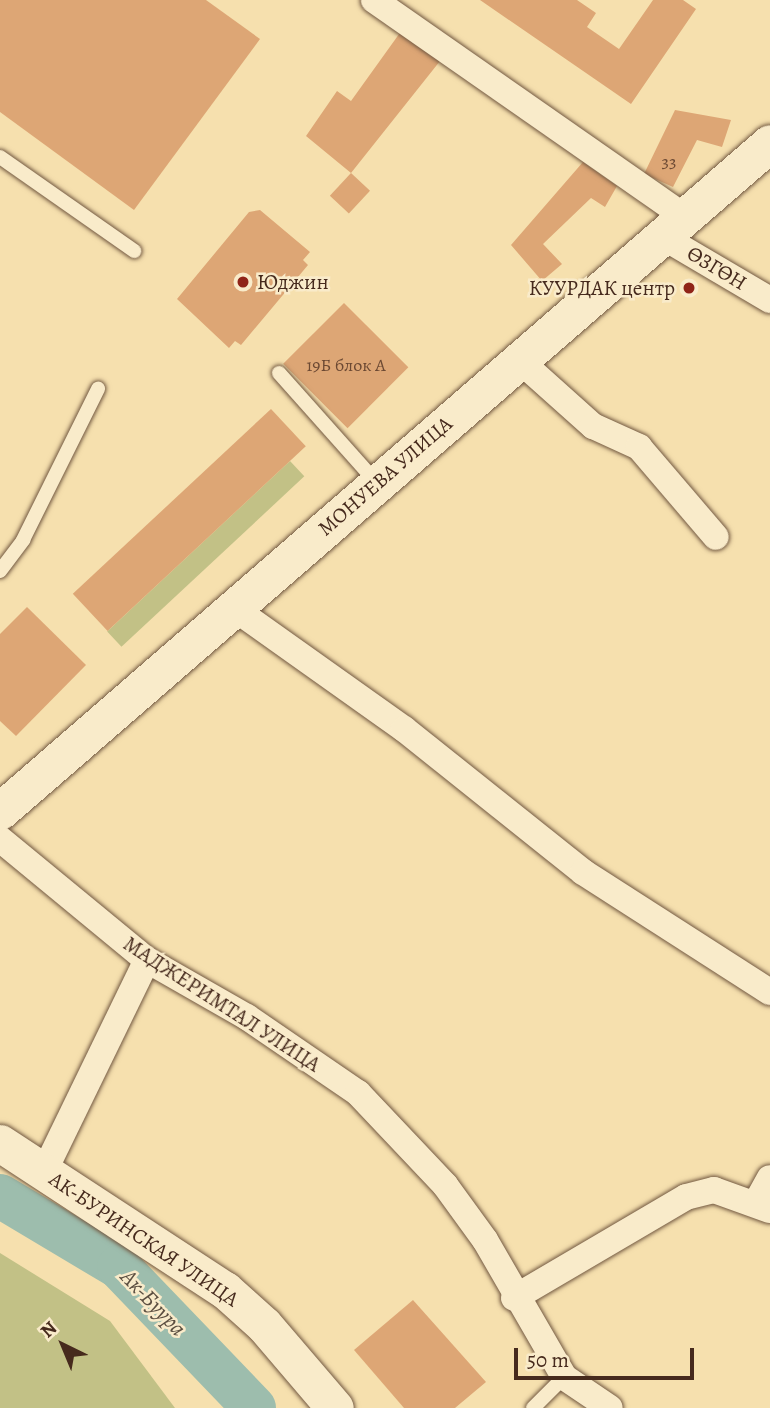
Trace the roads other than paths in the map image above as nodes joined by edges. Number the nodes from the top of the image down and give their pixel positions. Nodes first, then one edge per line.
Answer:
1 (374, 0) edge
2 (770, 143) edge
3 (0, 157) edge
4 (674, 227) junction
5 (134, 251) dead end
6 (770, 300) edge
7 (518, 359) junction
8 (279, 373) dead end
9 (98, 389) dead end
10 (377, 483) junction
11 (716, 537) dead end
12 (0, 571) edge
13 (235, 608) junction
14 (0, 811) edge
15 (0, 839) edge
16 (147, 960) junction
17 (770, 992) edge
18 (0, 1143) edge
19 (44, 1171) junction
20 (770, 1178) edge
21 (763, 1206) edge
22 (514, 1298) junction
23 (564, 1377) junction
24 (335, 1408) edge
25 (533, 1408) edge
26 (610, 1408) edge

1 - 4 street, ӨЗГӨН
2 - 4 main road, МОНУЕВА УЛИЦА
3 - 5 lane
4 - 6 street, ӨЗГӨН
4 - 7 main road, МОНУЕВА УЛИЦА
7 - 10 main road, МОНУЕВА УЛИЦА
7 - 11 street
8 - 10 lane
9 - 12 lane
10 - 13 main road, МОНУЕВА УЛИЦА
13 - 14 main road, МОНУЕВА УЛИЦА
13 - 17 street
15 - 16 street, МАДЖЕРИМТАЛ УЛИЦА
16 - 19 street
16 - 22 street, МАДЖЕРИМТАЛ УЛИЦА
18 - 19 main road, АК-БУРИНСКАЯ УЛИЦА
19 - 24 main road, АК-БУРИНСКАЯ УЛИЦА
20 - 21 street
21 - 22 street
22 - 23 street, МАДЖЕРИМТАЛ УЛИЦА
23 - 25 lane
23 - 26 street, МАДЖЕРИМТАЛ УЛИЦА

